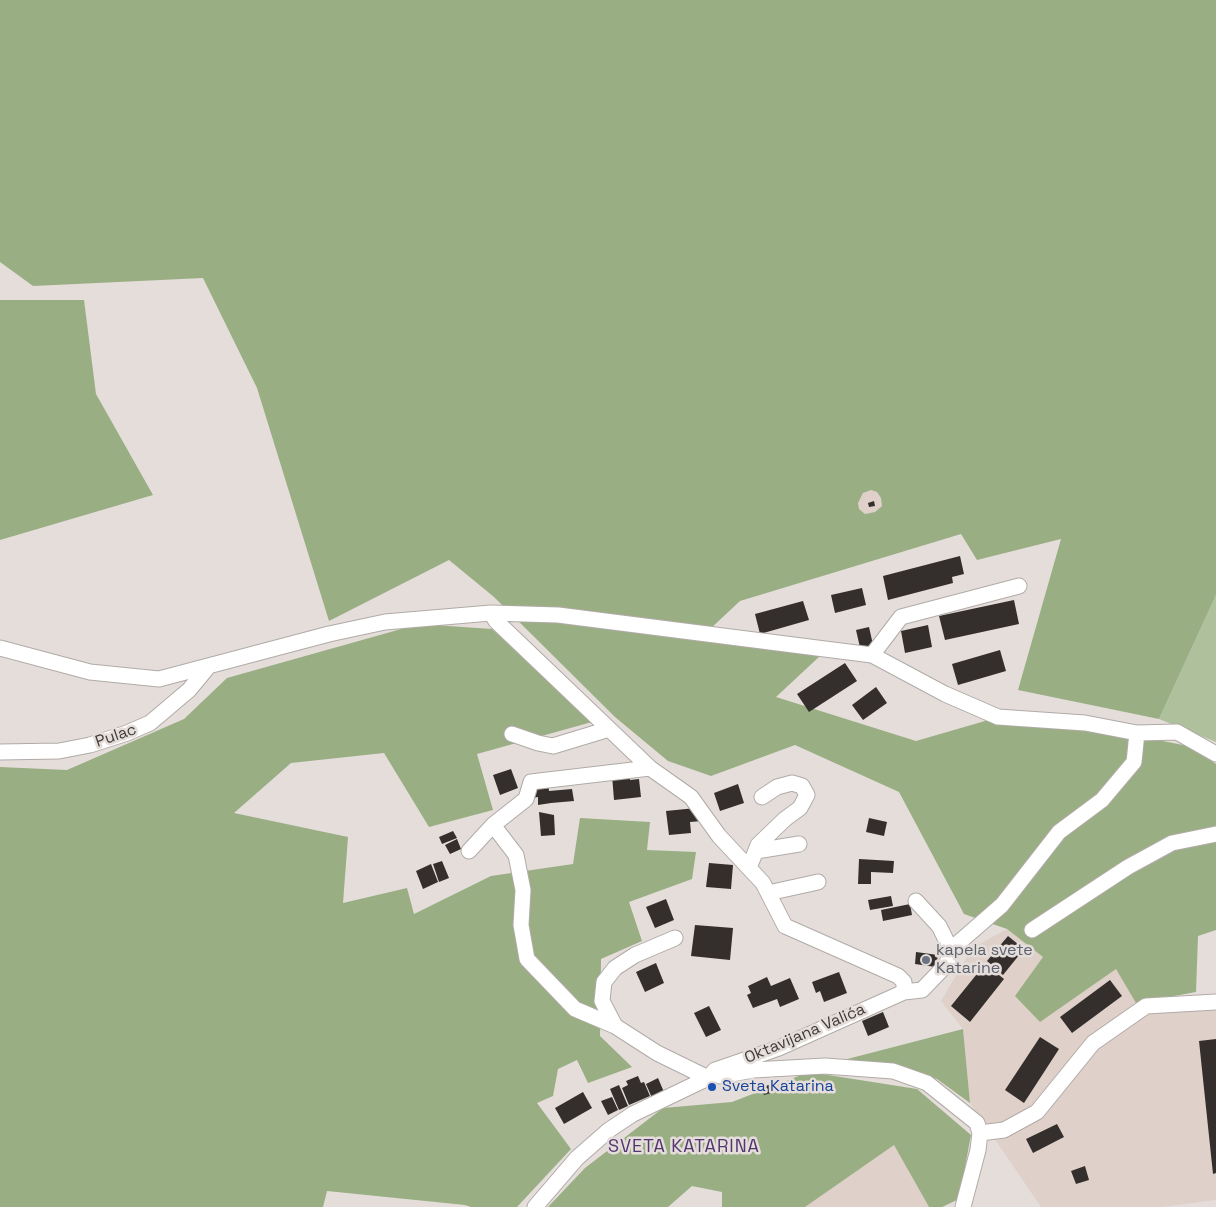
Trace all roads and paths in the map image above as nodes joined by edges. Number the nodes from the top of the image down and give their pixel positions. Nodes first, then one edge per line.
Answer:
1 (1018, 586) dead end
2 (492, 612) junction
3 (0, 648) edge
4 (872, 656) junction
5 (208, 667) junction
6 (609, 729) junction
7 (1137, 733) junction
8 (512, 734) dead end
9 (0, 752) edge
10 (1216, 754) edge
11 (650, 768) junction
12 (762, 798) dead end
13 (493, 825) junction
14 (1216, 834) edge
15 (799, 844) dead end
16 (469, 851) dead end
17 (756, 852) junction
18 (749, 868) junction
19 (818, 882) dead end
20 (768, 893) junction
21 (916, 901) dead end
22 (1032, 930) dead end
23 (676, 938) dead end
24 (950, 948) junction
25 (904, 992) junction
26 (1216, 1002) edge
27 (615, 1026) junction
28 (708, 1078) junction
29 (980, 1133) junction
30 (534, 1207) edge
31 (963, 1207) edge

1 - 4 street
2 - 4 street
2 - 5 street
2 - 6 street
3 - 5 street
4 - 7 street
5 - 9 street, Pulac
6 - 8 street
6 - 11 street
7 - 10 street
7 - 24 street
11 - 13 street
11 - 18 street
12 - 17 street
13 - 16 street
13 - 27 street
14 - 22 street
15 - 17 street
17 - 18 street
18 - 20 street
19 - 20 street
20 - 25 street
21 - 24 street
23 - 27 street
24 - 25 street, Oktavijana Valića
25 - 28 street, Oktavijana Valića
26 - 29 street
27 - 28 street
28 - 29 street
28 - 30 street, Oktavijana Valića
29 - 31 street

